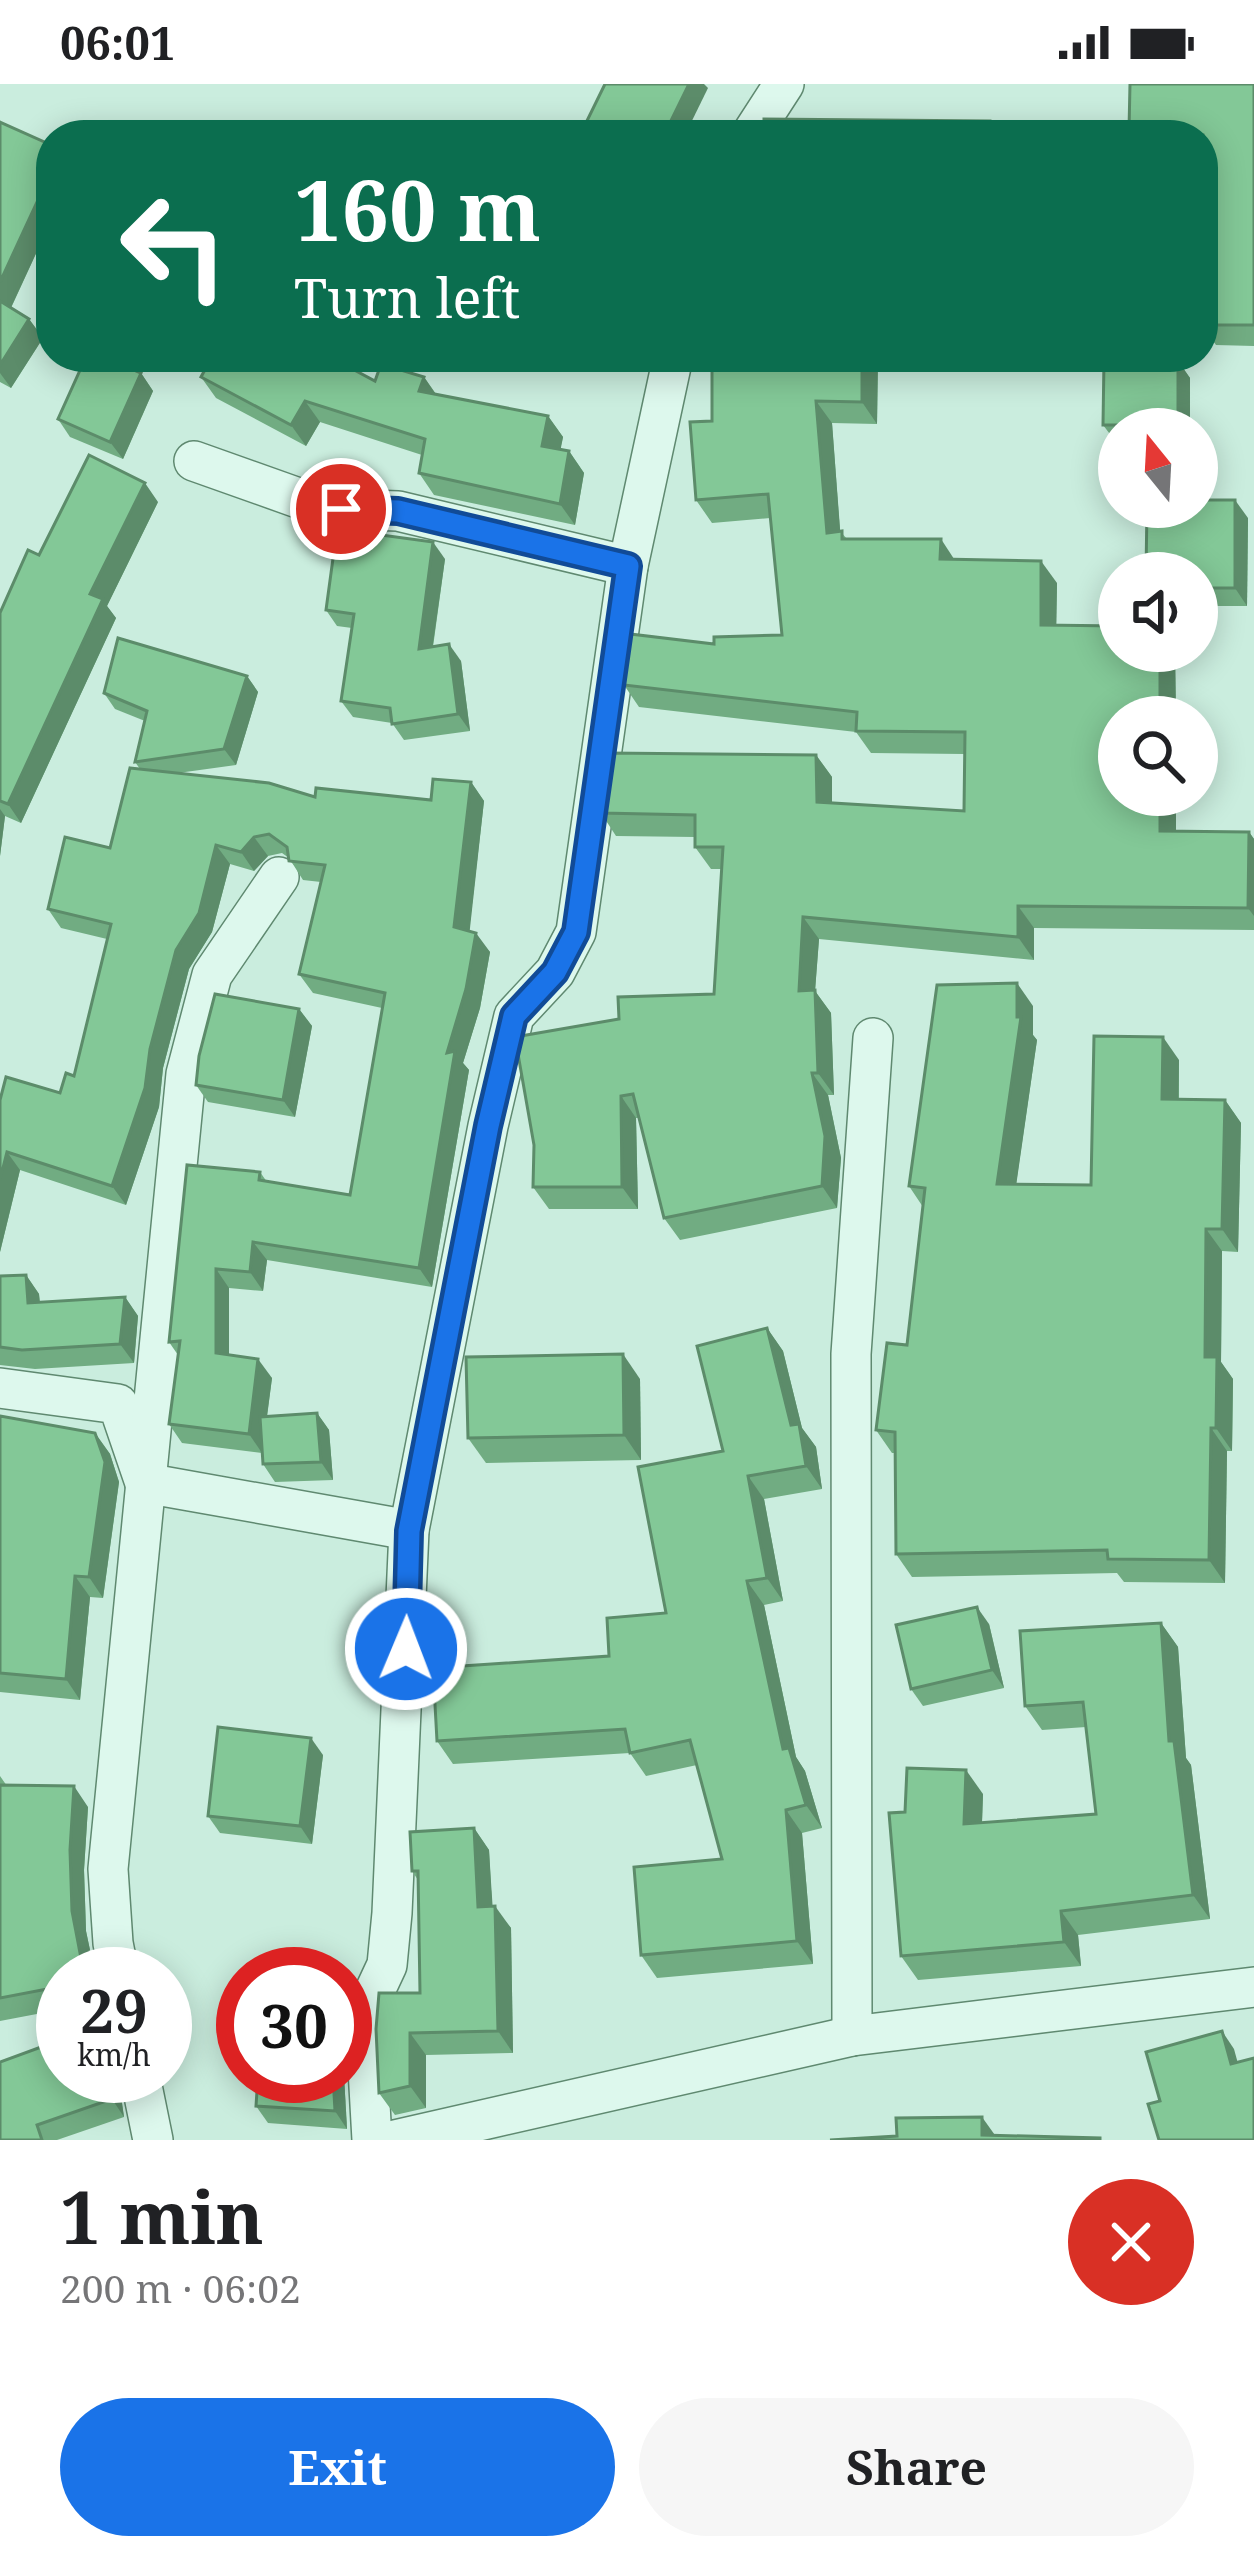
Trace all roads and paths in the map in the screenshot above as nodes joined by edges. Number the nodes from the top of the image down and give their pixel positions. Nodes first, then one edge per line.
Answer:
1 (784, 86) edge
2 (761, 120) edge
3 (670, 372) edge
4 (194, 461) dead end
5 (628, 566) junction
6 (279, 877) dead end
7 (873, 1038) dead end
8 (0, 1388) edge
9 (145, 1483) junction
10 (409, 1531) junction
11 (114, 1947) edge
12 (1254, 1987) edge
13 (852, 2036) junction
14 (145, 2103) edge
15 (482, 2131) edge
16 (153, 2140) edge
17 (372, 2140) edge
18 (394, 2140) edge

1 - 2 street
3 - 5 street
4 - 5 street
5 - 10 street
6 - 9 street
7 - 13 street
8 - 9 street
9 - 10 street
9 - 11 street
10 - 17 street
12 - 13 street
13 - 15 street
14 - 16 street
15 - 18 street

